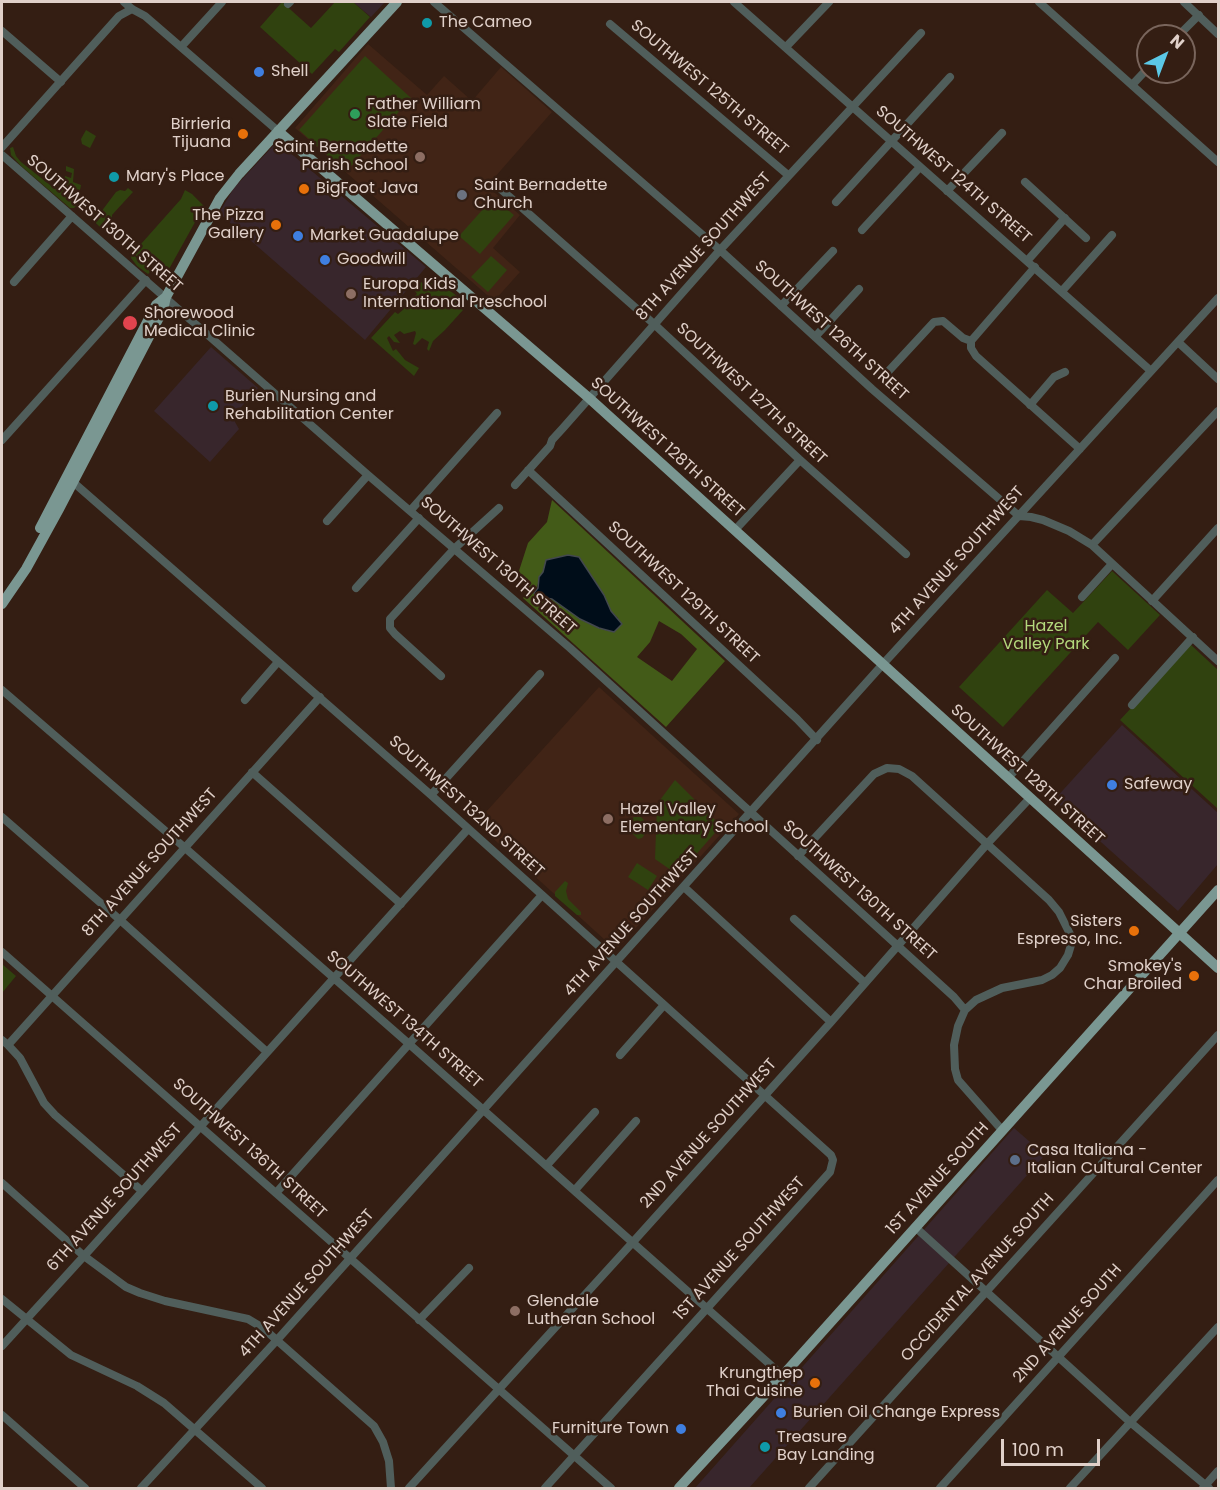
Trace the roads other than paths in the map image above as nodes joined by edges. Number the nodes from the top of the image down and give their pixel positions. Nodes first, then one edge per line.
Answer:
1 (124, 2) edge
2 (222, 2) edge
3 (397, 2) edge
4 (434, 2) edge
5 (734, 2) edge
6 (829, 2) edge
7 (1039, 2) edge
8 (1184, 2) edge
9 (132, 9) junction
10 (1199, 15) junction
11 (610, 24) dead end
12 (1190, 24) edge
13 (2, 31) edge
14 (921, 33) dead end
15 (1218, 34) edge
16 (181, 47) junction
17 (786, 47) junction
18 (950, 78) dead end
19 (1136, 80) edge
20 (61, 82) junction
21 (1132, 84) junction
22 (852, 107) junction
23 (278, 131) junction
24 (1002, 133) dead end
25 (891, 141) junction
26 (2, 147) edge
27 (2, 155) edge
28 (1218, 162) edge
29 (920, 167) junction
30 (788, 175) junction
31 (1025, 182) dead end
32 (495, 184) dead end
33 (948, 191) junction
34 (836, 202) dead end
35 (72, 216) junction
36 (1065, 218) junction
37 (862, 230) dead end
38 (1112, 235) dead end
39 (1086, 238) dead end
40 (720, 250) junction
41 (833, 250) dead end
42 (1027, 261) junction
43 (1035, 267) junction
44 (146, 280) junction
45 (14, 282) dead end
46 (860, 289) dead end
47 (1062, 291) junction
48 (166, 297) junction
49 (1218, 298) edge
50 (781, 306) junction
51 (654, 324) junction
52 (815, 338) junction
53 (971, 341) junction
54 (1178, 342) junction
55 (1151, 371) junction
56 (1065, 372) dead end
57 (884, 376) dead end
58 (1218, 379) edge
59 (590, 398) junction
60 (1030, 405) junction
61 (1218, 411) edge
62 (497, 412) dead end
63 (2, 440) edge
64 (1080, 449) junction
65 (800, 460) junction
66 (528, 470) junction
67 (368, 475) junction
68 (73, 482) junction
69 (515, 485) dead end
70 (499, 508) dead end
71 (410, 511) junction
72 (1018, 516) junction
73 (419, 518) junction
74 (327, 521) dead end
75 (1218, 528) edge
76 (735, 530) junction
77 (1092, 545) junction
78 (455, 548) junction
79 (906, 554) dead end
80 (1112, 564) junction
81 (357, 588) dead end
82 (2, 592) edge
83 (1082, 597) dead end
84 (1152, 601) junction
85 (2, 604) edge
86 (1193, 637) junction
87 (1218, 648) edge
88 (1114, 658) dead end
89 (1215, 658) edge
90 (278, 662) junction
91 (884, 664) junction
92 (540, 674) dead end
93 (441, 676) dead end
94 (2, 690) edge
95 (320, 697) junction
96 (244, 700) dead end
97 (1132, 705) dead end
98 (817, 740) junction
99 (252, 772) junction
100 (1008, 778) junction
101 (432, 795) junction
102 (1030, 798) junction
103 (750, 813) junction
104 (2, 817) edge
105 (468, 829) junction
106 (987, 844) junction
107 (184, 847) junction
108 (798, 856) junction
109 (684, 887) junction
110 (1218, 890) edge
111 (542, 895) junction
112 (401, 904) junction
113 (794, 918) dead end
114 (119, 919) junction
115 (1178, 933) junction
116 (897, 946) junction
117 (2, 952) edge
118 (616, 962) junction
119 (1218, 968) edge
120 (334, 978) junction
121 (865, 984) junction
122 (52, 995) junction
123 (664, 1005) junction
124 (965, 1010) junction
125 (831, 1022) junction
126 (1218, 1035) edge
127 (5, 1042) edge
128 (408, 1043) junction
129 (267, 1052) junction
130 (620, 1055) dead end
131 (765, 1094) junction
132 (484, 1110) junction
133 (596, 1112) dead end
134 (636, 1121) dead end
135 (200, 1126) junction
136 (1002, 1130) junction
137 (833, 1160) joint
138 (548, 1166) junction
139 (1218, 1180) edge
140 (2, 1183) edge
141 (575, 1190) junction
142 (142, 1191) junction
143 (276, 1193) junction
144 (915, 1227) junction
145 (633, 1242) junction
146 (84, 1257) junction
147 (350, 1259) junction
148 (469, 1268) dead end
149 (986, 1290) junction
150 (2, 1299) edge
151 (707, 1308) junction
152 (25, 1320) junction
153 (419, 1320) junction
154 (1218, 1327) edge
155 (277, 1340) junction
156 (2, 1346) edge
157 (1058, 1357) junction
158 (783, 1376) junction
159 (499, 1390) junction
160 (2, 1415) edge
161 (1130, 1422) junction
162 (194, 1430) junction
163 (574, 1456) junction
164 (1218, 1471) edge
165 (1206, 1487) edge
166 (85, 1488) edge
167 (141, 1488) edge
168 (262, 1488) edge
169 (391, 1488) edge
170 (409, 1488) edge
171 (545, 1488) edge
172 (611, 1488) edge
173 (680, 1488) edge
174 (809, 1488) edge
175 (940, 1488) edge
176 (1070, 1488) edge

1 - 9 street, SOUTHWEST 128TH STREET
2 - 16 street
3 - 23 main road
4 - 40 street, SOUTHWEST 126TH STREET
5 - 17 street, SOUTHWEST 124TH STREET
6 - 17 street
7 - 21 street
8 - 10 street
9 - 16 street, SOUTHWEST 128TH STREET
9 - 20 street
10 - 12 street
10 - 15 street
11 - 30 street, SOUTHWEST 125TH STREET
13 - 20 street
14 - 22 street, 8TH AVENUE SOUTHWEST
16 - 23 street, SOUTHWEST 128TH STREET
17 - 22 street, SOUTHWEST 124TH STREET
18 - 25 street
19 - 21 street
20 - 26 street
21 - 28 street
22 - 25 street, SOUTHWEST 124TH STREET
22 - 30 street, 8TH AVENUE SOUTHWEST
23 - 48 main road
23 - 59 main road, SOUTHWEST 128TH STREET
24 - 33 street
25 - 29 street, SOUTHWEST 124TH STREET
25 - 34 street
27 - 35 street, SOUTHWEST 130TH STREET
29 - 33 street, SOUTHWEST 124TH STREET
29 - 37 street
30 - 40 street, 8TH AVENUE SOUTHWEST
31 - 36 street
32 - 51 street, SOUTHWEST 127TH STREET
33 - 42 street, SOUTHWEST 124TH STREET
35 - 44 street, SOUTHWEST 130TH STREET
35 - 45 street
36 - 39 street
36 - 42 street
38 - 47 street
40 - 50 street, SOUTHWEST 126TH STREET
40 - 51 street, 8TH AVENUE SOUTHWEST
41 - 50 street
42 - 43 street, SOUTHWEST 124TH STREET
43 - 47 street, SOUTHWEST 124TH STREET
43 - 53 street
44 - 48 street, SOUTHWEST 130TH STREET
44 - 63 street
46 - 52 street
47 - 55 street, SOUTHWEST 124TH STREET
48 - 67 street, SOUTHWEST 130TH STREET
48 - 68 main road
48 - 82 main road
49 - 54 street, 4TH AVENUE SOUTHWEST
50 - 52 street, SOUTHWEST 126TH STREET
51 - 59 street, 8TH AVENUE SOUTHWEST
51 - 65 street, SOUTHWEST 127TH STREET
52 - 72 street, SOUTHWEST 126TH STREET
53 - 57 street, SOUTHWEST 126TH STREET
53 - 60 street
54 - 55 street, 4TH AVENUE SOUTHWEST
54 - 58 street
55 - 64 street, 4TH AVENUE SOUTHWEST
56 - 60 street
59 - 66 street, 8TH AVENUE SOUTHWEST
59 - 76 main road, SOUTHWEST 128TH STREET
60 - 64 street
61 - 77 street
62 - 71 street
64 - 72 street, 4TH AVENUE SOUTHWEST
65 - 76 street
65 - 79 street, SOUTHWEST 127TH STREET
66 - 69 street, 8TH AVENUE SOUTHWEST
66 - 98 street, SOUTHWEST 129TH STREET
67 - 71 street, SOUTHWEST 130TH STREET
67 - 74 street
68 - 85 main road
68 - 90 street, SOUTHWEST 132ND STREET
70 - 78 street
71 - 73 street, SOUTHWEST 130TH STREET
72 - 77 street
72 - 91 street, 4TH AVENUE SOUTHWEST
73 - 78 street, SOUTHWEST 130TH STREET
73 - 81 street
75 - 84 street
76 - 91 main road, SOUTHWEST 128TH STREET
77 - 80 street
78 - 93 street
78 - 103 street, SOUTHWEST 130TH STREET
80 - 83 street
80 - 84 street
84 - 86 street
86 - 89 street
86 - 97 street
87 - 89 street
88 - 100 street
90 - 95 street, SOUTHWEST 132ND STREET
90 - 96 street
91 - 98 street, 4TH AVENUE SOUTHWEST
91 - 100 main road, SOUTHWEST 128TH STREET
92 - 101 street
94 - 107 street, SOUTHWEST 134TH STREET
95 - 99 street, 8TH AVENUE SOUTHWEST
95 - 101 street, SOUTHWEST 132ND STREET
98 - 103 street, 4TH AVENUE SOUTHWEST
99 - 107 street, 8TH AVENUE SOUTHWEST
99 - 112 street
100 - 102 main road, SOUTHWEST 128TH STREET
101 - 105 street, SOUTHWEST 132ND STREET
102 - 106 street, 2ND AVENUE SOUTHWEST
102 - 115 main road, SOUTHWEST 128TH STREET
103 - 108 street, SOUTHWEST 130TH STREET
103 - 109 street, 4TH AVENUE SOUTHWEST
104 - 114 street
105 - 111 street, SOUTHWEST 132ND STREET
105 - 112 street, 6TH AVENUE SOUTHWEST
106 - 108 street
106 - 116 street, 2ND AVENUE SOUTHWEST
106 - 124 street
107 - 114 street, 8TH AVENUE SOUTHWEST
107 - 120 street, SOUTHWEST 134TH STREET
108 - 116 street, SOUTHWEST 130TH STREET
109 - 118 street, 4TH AVENUE SOUTHWEST
109 - 125 street
110 - 115 main road, 1ST AVENUE SOUTH
111 - 118 street, SOUTHWEST 132ND STREET
111 - 128 street
112 - 120 street, 6TH AVENUE SOUTHWEST
113 - 121 street
114 - 122 street, 8TH AVENUE SOUTHWEST
114 - 129 street
115 - 119 main road, SOUTHWEST 128TH STREET
115 - 136 main road, 1ST AVENUE SOUTH
116 - 121 street, 2ND AVENUE SOUTHWEST
116 - 124 street, SOUTHWEST 130TH STREET
117 - 122 street, SOUTHWEST 136TH STREET
118 - 123 street, SOUTHWEST 132ND STREET
118 - 132 street, 4TH AVENUE SOUTHWEST
120 - 128 street, SOUTHWEST 134TH STREET
120 - 129 street, 6TH AVENUE SOUTHWEST
121 - 125 street, 2ND AVENUE SOUTHWEST
122 - 127 street, 8TH AVENUE SOUTHWEST
122 - 135 street, SOUTHWEST 136TH STREET
123 - 130 street
123 - 131 street, SOUTHWEST 132ND STREET
124 - 136 street
125 - 131 street, 2ND AVENUE SOUTHWEST
126 - 149 street, OCCIDENTAL AVENUE SOUTH
127 - 142 street
128 - 132 street, SOUTHWEST 134TH STREET
128 - 143 street
129 - 135 street, 6TH AVENUE SOUTHWEST
131 - 137 street, SOUTHWEST 132ND STREET
131 - 145 street, 2ND AVENUE SOUTHWEST
132 - 138 street, SOUTHWEST 134TH STREET
132 - 147 street, 4TH AVENUE SOUTHWEST
133 - 138 street
134 - 141 street
135 - 142 street, 6TH AVENUE SOUTHWEST
135 - 143 street, SOUTHWEST 136TH STREET
136 - 144 main road, 1ST AVENUE SOUTH
137 - 151 street, 1ST AVENUE SOUTHWEST
138 - 141 street, SOUTHWEST 134TH STREET
139 - 157 street, 2ND AVENUE SOUTH
140 - 146 street
141 - 145 street, SOUTHWEST 134TH STREET
142 - 146 street, 6TH AVENUE SOUTHWEST
143 - 147 street, SOUTHWEST 136TH STREET
144 - 149 street
144 - 158 main road, 1ST AVENUE SOUTH
145 - 151 street, SOUTHWEST 134TH STREET
145 - 159 street, 2ND AVENUE SOUTHWEST
146 - 152 street, 6TH AVENUE SOUTHWEST
146 - 155 street
147 - 153 street, SOUTHWEST 136TH STREET
147 - 155 street, 4TH AVENUE SOUTHWEST
148 - 153 street
149 - 157 street
149 - 174 street, OCCIDENTAL AVENUE SOUTH
150 - 152 street
151 - 158 street, SOUTHWEST 134TH STREET
151 - 163 street, 1ST AVENUE SOUTHWEST
152 - 156 street, 6TH AVENUE SOUTHWEST
152 - 162 street
153 - 159 street, SOUTHWEST 136TH STREET
154 - 161 street
155 - 162 street, 4TH AVENUE SOUTHWEST
155 - 169 street
157 - 161 street
157 - 175 street, 2ND AVENUE SOUTH
158 - 173 main road, 1ST AVENUE SOUTH
159 - 163 street, SOUTHWEST 136TH STREET
159 - 170 street, 2ND AVENUE SOUTHWEST
160 - 166 street
161 - 165 street
161 - 176 street
162 - 167 street, 4TH AVENUE SOUTHWEST
162 - 168 street
163 - 171 street, 1ST AVENUE SOUTHWEST
163 - 172 street, SOUTHWEST 136TH STREET
164 - 165 street

